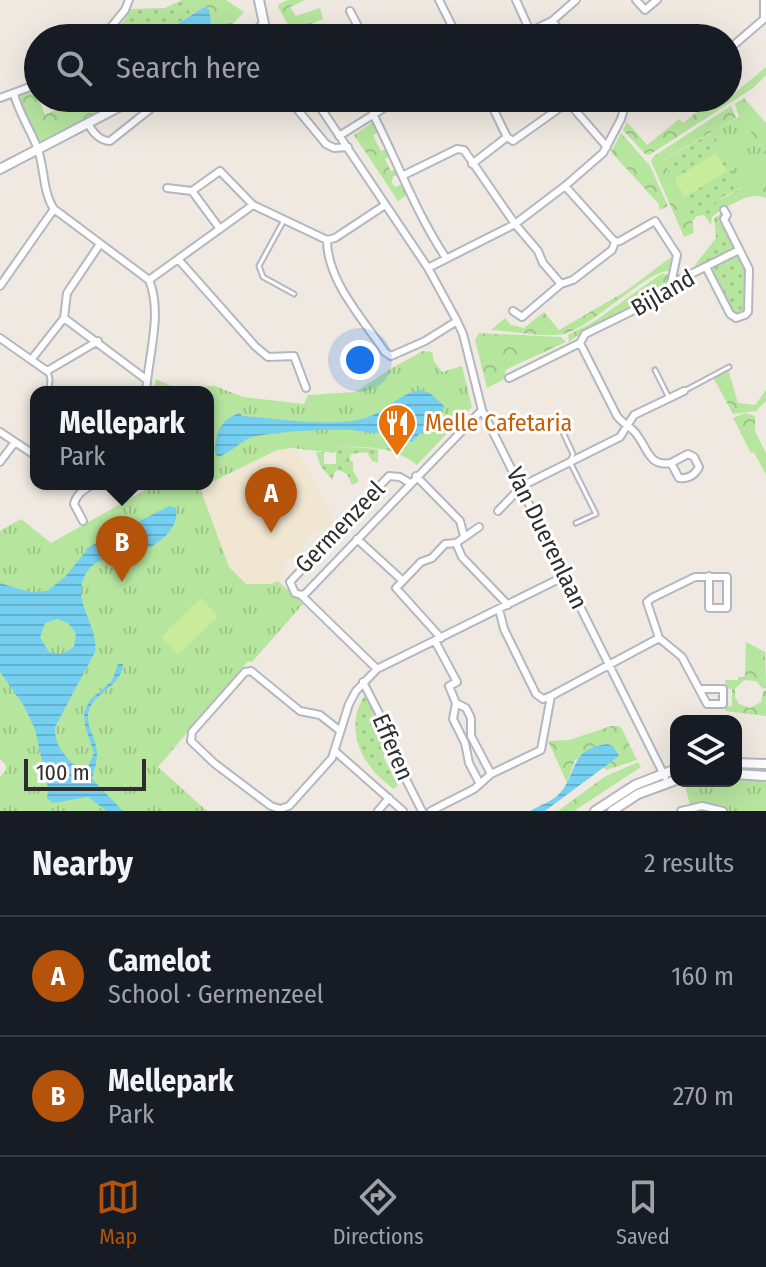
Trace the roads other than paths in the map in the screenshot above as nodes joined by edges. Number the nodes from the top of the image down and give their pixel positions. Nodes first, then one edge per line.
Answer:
1 (129, 0) edge
2 (259, 0) edge
3 (439, 0) edge
4 (516, 0) edge
5 (576, 0) edge
6 (636, 0) edge
7 (657, 0) edge
8 (764, 0) edge
9 (350, 11) dead end
10 (552, 21) junction
11 (114, 24) edge
12 (264, 24) edge
13 (357, 24) edge
14 (451, 24) edge
15 (527, 24) edge
16 (545, 24) edge
17 (554, 24) edge
18 (742, 38) edge
19 (24, 90) edge
20 (14, 94) junction
21 (0, 98) edge
22 (109, 112) edge
23 (146, 112) edge
24 (300, 112) edge
25 (323, 112) edge
26 (376, 112) edge
27 (495, 112) edge
28 (555, 112) edge
29 (577, 112) edge
30 (623, 112) edge
31 (373, 114) junction
32 (88, 123) junction
33 (339, 136) junction
34 (507, 137) junction
35 (348, 147) junction
36 (607, 147) junction
37 (38, 149) junction
38 (472, 164) junction
39 (0, 169) edge
40 (404, 175) junction
41 (565, 186) junction
42 (167, 188) dead end
43 (192, 191) junction
44 (253, 205) junction
45 (385, 205) junction
46 (54, 209) junction
47 (724, 210) dead end
48 (284, 220) junction
49 (515, 224) junction
50 (220, 229) junction
51 (327, 240) junction
52 (615, 242) junction
53 (100, 244) junction
54 (739, 250) junction
55 (446, 258) junction
56 (178, 259) junction
57 (706, 267) junction
58 (428, 268) junction
59 (149, 280) junction
60 (561, 284) junction
61 (671, 284) junction
62 (0, 286) edge
63 (294, 294) dead end
64 (513, 311) dead end
65 (64, 318) junction
66 (457, 321) junction
67 (0, 338) edge
68 (98, 341) junction
69 (580, 343) junction
70 (31, 360) junction
71 (729, 367) dead end
72 (655, 370) dead end
73 (47, 371) junction
74 (509, 378) dead end
75 (147, 380) junction
76 (49, 386) edge
77 (146, 386) edge
78 (306, 388) dead end
79 (684, 391) joint
80 (669, 398) junction
81 (482, 410) junction
82 (556, 417) dead end
83 (627, 426) junction
84 (0, 432) edge
85 (15, 442) junction
86 (30, 452) edge
87 (0, 462) edge
88 (570, 462) junction
89 (671, 463) junction
90 (416, 476) junction
91 (410, 483) junction
92 (522, 486) junction
93 (79, 490) edge
94 (498, 511) dead end
95 (83, 521) dead end
96 (576, 523) dead end
97 (479, 527) dead end
98 (464, 536) junction
99 (357, 539) junction
100 (456, 543) junction
101 (565, 576) junction
102 (709, 576) junction
103 (403, 581) junction
104 (301, 595) junction
105 (508, 605) junction
106 (499, 609) junction
107 (659, 638) junction
108 (438, 640) junction
109 (610, 664) junction
110 (377, 669) junction
111 (363, 682) junction
112 (701, 689) dead end
113 (551, 696) junction
114 (456, 703) junction
115 (339, 730) junction
116 (336, 752) junction
117 (742, 763) edge
118 (766, 764) edge
119 (670, 771) edge
120 (663, 773) junction
121 (491, 774) junction
122 (742, 774) edge
123 (766, 776) edge
124 (670, 779) edge
125 (670, 782) edge
126 (480, 784) junction
127 (389, 798) junction
128 (378, 811) edge
129 (403, 811) edge
130 (422, 811) edge
131 (431, 811) edge
132 (595, 811) edge
133 (612, 811) edge
134 (681, 811) edge
135 (723, 811) edge

1 - 11 street
2 - 12 street
3 - 14 street
4 - 15 street
5 - 10 street
6 - 7 street
8 - 18 street
9 - 13 street
10 - 16 street
10 - 17 street
19 - 20 street
20 - 21 street
20 - 37 street
22 - 32 street
23 - 32 street
24 - 35 street
25 - 33 street, Van Duerenlaan
26 - 31 street
27 - 34 street
28 - 34 street
29 - 36 street
30 - 36 street
31 - 33 street
31 - 40 street
32 - 37 street
33 - 35 street, Van Duerenlaan
34 - 38 street
35 - 45 street, Van Duerenlaan
36 - 41 street
37 - 39 street
37 - 46 street
38 - 40 street
38 - 49 street
40 - 55 street
41 - 49 street
41 - 52 street
42 - 43 street
43 - 44 street
43 - 50 street
44 - 48 street
44 - 50 street
45 - 51 street
45 - 58 street, Van Duerenlaan
46 - 53 street
46 - 62 street
47 - 54 street, Bijland
48 - 51 street
48 - 63 lane
49 - 55 street
49 - 60 street
50 - 56 street
51 - 66 street
52 - 60 street
52 - 61 street
53 - 59 street
53 - 65 street
54 - 57 street, Bijland
54 - 57 street, Bijland
55 - 58 street
56 - 59 street
56 - 78 street
57 - 61 street, Bijland
58 - 66 street, Van Duerenlaan
59 - 75 street
60 - 64 street
61 - 69 street, Bijland
65 - 68 street
65 - 70 street
66 - 81 street, Van Duerenlaan
67 - 70 street
68 - 73 street
68 - 75 street
69 - 74 street, Bijland
69 - 83 street
70 - 73 street
71 - 79 lane
72 - 80 lane
73 - 76 lane
75 - 77 street
79 - 80 street
80 - 83 street
81 - 90 street, Germenzeel
81 - 92 street, Van Duerenlaan
82 - 88 lane
83 - 88 street
83 - 89 street
84 - 85 street
85 - 86 street
85 - 87 street
88 - 92 street
88 - 96 lane
89 - 89 street
90 - 91 street, Germenzeel
90 - 98 street, Germenzeel
91 - 99 street, Germenzeel
91 - 104 street, Germenzeel
92 - 94 street
92 - 101 street, Van Duerenlaan
93 - 95 street
97 - 98 street
98 - 100 street
99 - 103 street, Germenzeel
99 - 104 street, Germenzeel
100 - 103 street
100 - 105 street
101 - 105 street
101 - 109 street, Van Duerenlaan
102 - 102 street
102 - 107 street
103 - 108 street, Germenzeel
104 - 110 street, Germenzeel
105 - 106 street
106 - 108 street
106 - 113 street
107 - 109 street
107 - 112 street
108 - 110 street
108 - 114 street
109 - 113 street
109 - 120 street, Van Duerenlaan
110 - 111 street
111 - 115 street
111 - 130 street, Efferen
113 - 121 street
114 - 121 street
114 - 126 street
115 - 116 street
115 - 116 street
116 - 127 street, Efferen
117 - 118 street
119 - 120 street
120 - 124 street, Van Duerenlaan
120 - 132 street
121 - 126 street
122 - 123 street
125 - 133 street
126 - 131 street
127 - 128 street
127 - 129 street, Efferen
134 - 135 street

